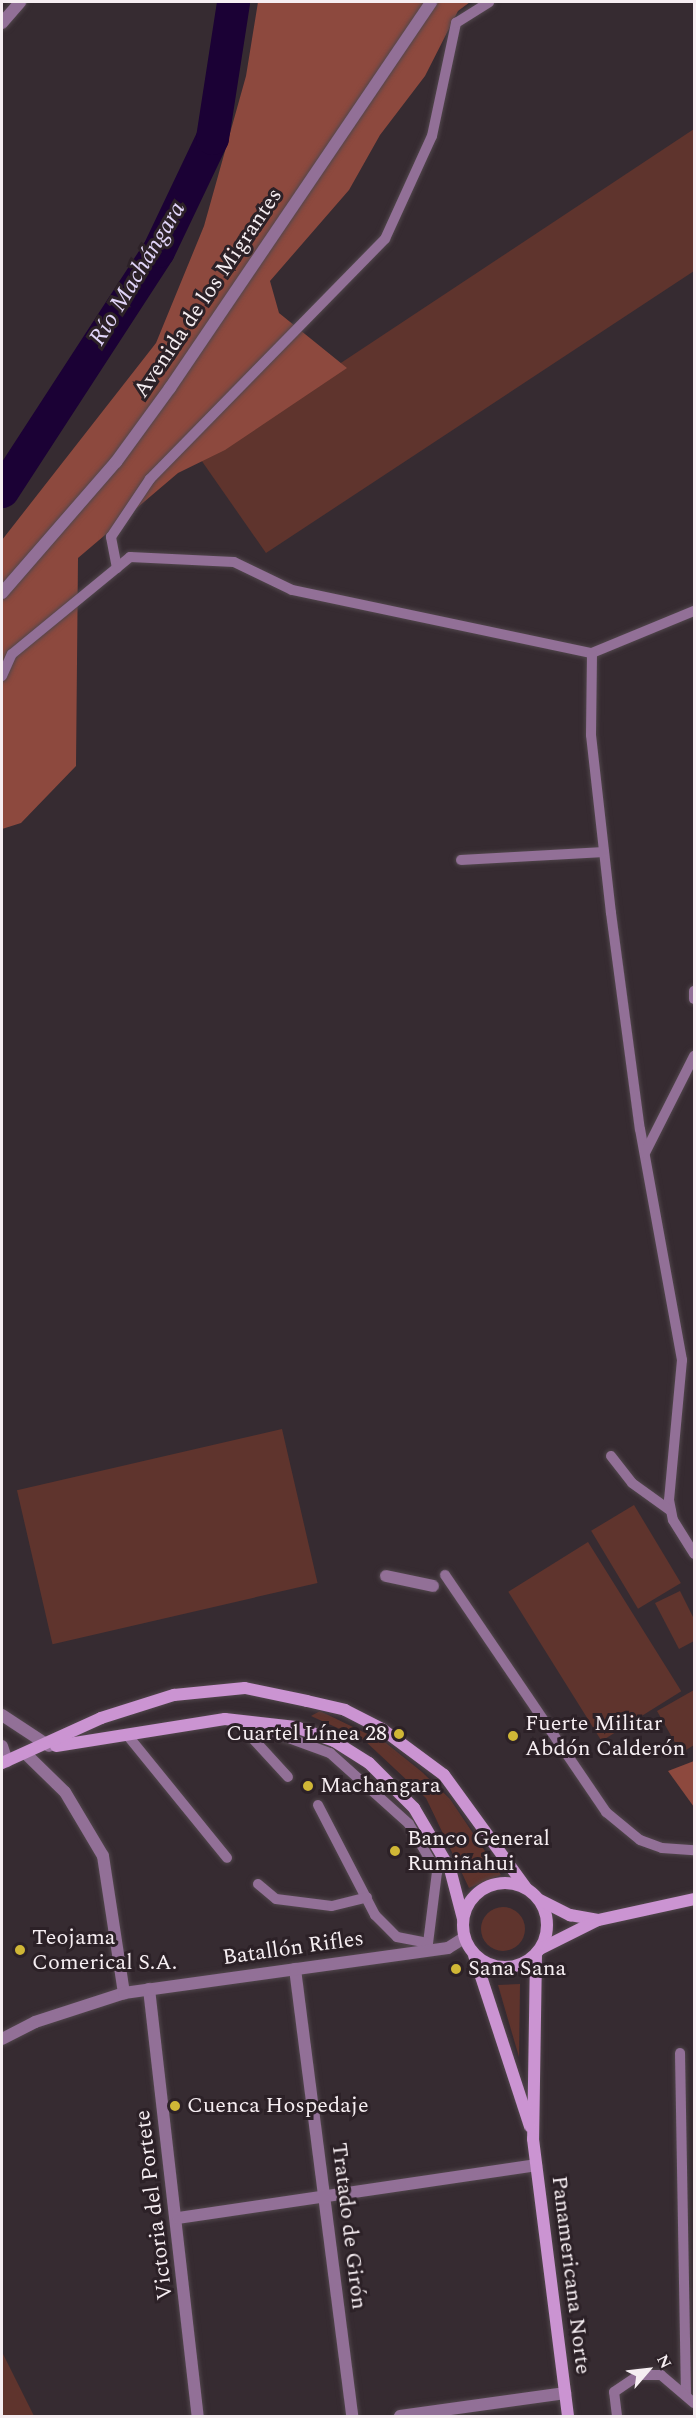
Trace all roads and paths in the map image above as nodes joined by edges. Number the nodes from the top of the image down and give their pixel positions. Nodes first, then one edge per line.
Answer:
1 (20, 2) edge
2 (431, 2) edge
3 (489, 2) edge
4 (2, 23) edge
5 (117, 568) junction
6 (2, 593) edge
7 (694, 611) edge
8 (592, 653) junction
9 (2, 676) edge
10 (604, 852) junction
11 (461, 860) dead end
12 (694, 1056) edge
13 (645, 1154) junction
14 (611, 1456) dead end
15 (671, 1511) junction
16 (694, 1554) edge
17 (445, 1575) dead end
18 (386, 1576) dead end
19 (433, 1586) dead end
20 (2, 1715) edge
21 (236, 1720) junction
22 (247, 1732) junction
23 (128, 1736) junction
24 (2, 1746) edge
25 (49, 1746) junction
26 (26, 1754) junction
27 (4, 1762) edge
28 (288, 1777) dead end
29 (318, 1805) dead end
30 (694, 1850) edge
31 (227, 1858) dead end
32 (258, 1884) dead end
33 (526, 1888) junction
34 (367, 1897) junction
35 (536, 1897) junction
36 (694, 1899) edge
37 (463, 1919) junction
38 (598, 1920) junction
39 (464, 1938) junction
40 (427, 1947) junction
41 (538, 1951) junction
42 (474, 1955) junction
43 (295, 1969) junction
44 (149, 1989) junction
45 (124, 1993) junction
46 (2, 2039) edge
47 (680, 2053) dead end
48 (533, 2139) junction
49 (536, 2165) junction
50 (324, 2198) junction
51 (178, 2218) junction
52 (565, 2393) junction
53 (686, 2394) junction
54 (694, 2403) edge
55 (198, 2416) edge
56 (352, 2416) edge
57 (400, 2416) edge
58 (568, 2416) edge
59 (617, 2416) edge

1 - 4 street
2 - 6 street, Avenida de los Migrantes
3 - 5 lane
5 - 8 lane
5 - 9 lane
7 - 8 lane
8 - 10 lane
10 - 11 lane
10 - 13 lane
12 - 13 lane
13 - 15 lane
14 - 15 lane
15 - 16 lane
17 - 30 lane
18 - 19 street
20 - 25 street
21 - 22 lane
21 - 23 main road, Panamericana Norte
21 - 37 main road, Panamericana Norte
22 - 28 lane
22 - 40 lane
23 - 25 main road, Panamericana Norte
23 - 31 lane
24 - 27 street
25 - 26 main road, Panamericana Norte
25 - 33 main road, Panamericana Norte
26 - 27 main road, Panamericana Norte
26 - 45 street
29 - 34 lane
32 - 34 lane
33 - 35 main road, Panamericana Norte
33 - 37 main road
34 - 40 lane
35 - 38 main road
35 - 41 main road, Panamericana Norte
36 - 38 main road
37 - 39 main road, Panamericana Norte
38 - 41 main road
39 - 40 street, Batallón Rifles
39 - 42 main road, Panamericana Norte
40 - 43 street, Batallón Rifles
41 - 42 main road
41 - 48 main road, Panamericana Norte
42 - 48 main road, Panamericana Norte
43 - 44 street, Batallón Rifles
43 - 50 street, Tratado de Girón
44 - 45 street, Batallón Rifles
44 - 51 street, Victoria del Portete
45 - 46 street, Batallón Rifles
47 - 53 lane
48 - 49 main road, Panamericana Norte
49 - 50 street
49 - 52 main road, Panamericana Norte
50 - 51 street
50 - 56 street, Tratado de Girón
51 - 55 street, Victoria del Portete
52 - 57 street
52 - 58 main road, Panamericana Norte
53 - 54 lane
53 - 59 lane

